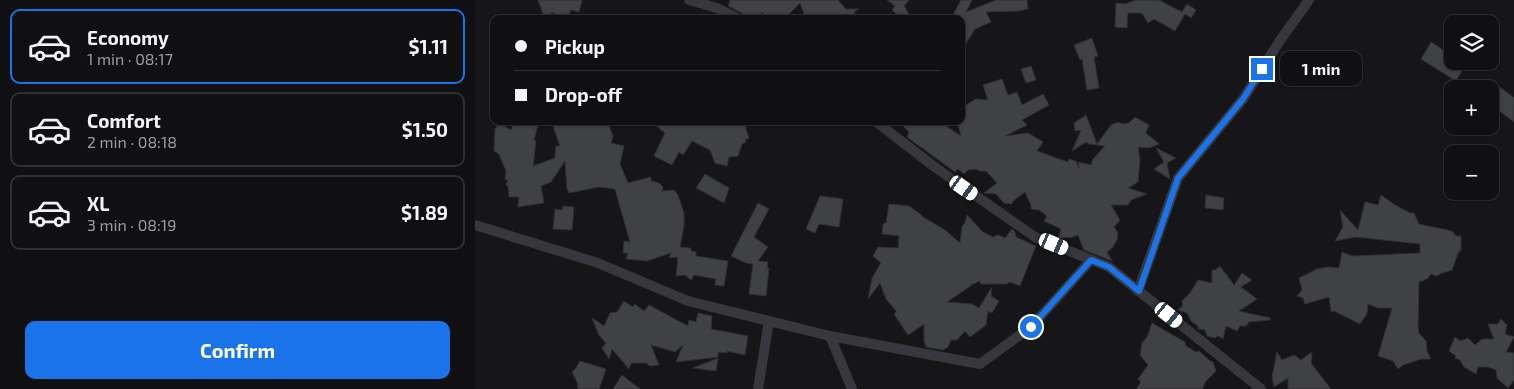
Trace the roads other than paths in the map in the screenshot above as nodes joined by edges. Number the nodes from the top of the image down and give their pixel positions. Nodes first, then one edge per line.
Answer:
1 (689, 0) edge
2 (1309, 0) edge
3 (731, 15) edge
4 (880, 125) edge
5 (475, 226) edge
6 (1091, 260) junction
7 (1139, 291) junction
8 (769, 321) junction
9 (830, 336) junction
10 (758, 389) edge
11 (851, 389) edge
12 (1261, 389) edge

1 - 3 street
2 - 7 street
4 - 6 street
5 - 8 street
6 - 7 street
6 - 9 street
7 - 12 street
8 - 9 street
8 - 10 street
9 - 11 street

